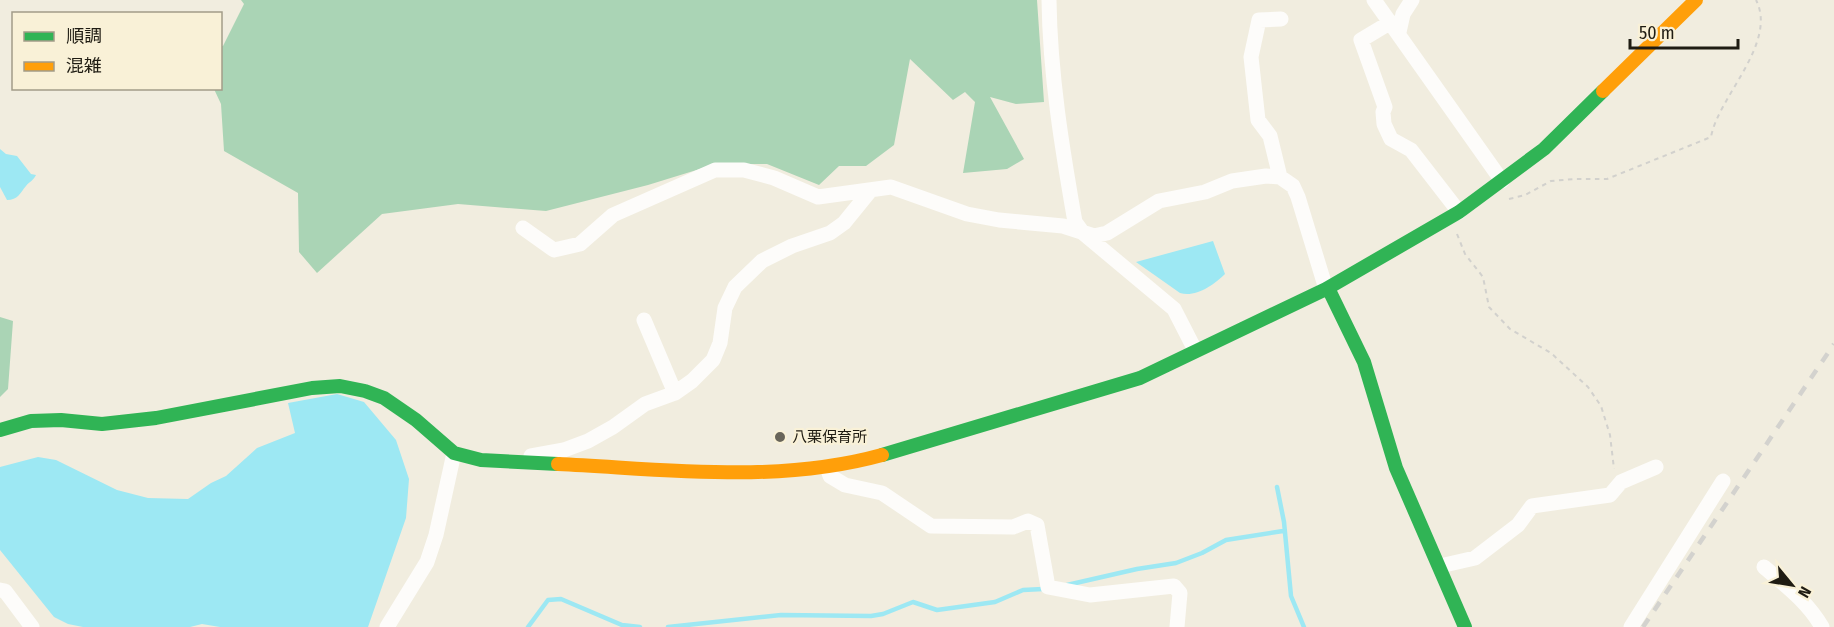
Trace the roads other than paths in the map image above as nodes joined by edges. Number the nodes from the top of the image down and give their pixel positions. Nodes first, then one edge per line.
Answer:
1 (1049, 0) edge
2 (1374, 0) edge
3 (1412, 0) edge
4 (1696, 0) edge
5 (1281, 20) dead end
6 (1395, 27) junction
7 (1280, 177) junction
8 (1502, 181) junction
9 (870, 191) junction
10 (1454, 215) junction
11 (523, 228) dead end
12 (1083, 233) junction
13 (1327, 288) junction
14 (644, 320) dead end
15 (1196, 350) junction
16 (675, 393) junction
17 (0, 430) edge
18 (453, 453) junction
19 (518, 462) junction
20 (827, 467) junction
21 (1656, 467) dead end
22 (1723, 481) dead end
23 (1440, 566) junction
24 (1764, 567) dead end
25 (0, 590) edge
26 (32, 627) edge
27 (387, 627) edge
28 (1177, 627) edge
29 (1465, 627) edge
30 (1631, 627) edge
31 (1821, 627) edge

1 - 12 street
2 - 6 street
3 - 6 street
4 - 8 street
5 - 7 street
6 - 8 street
6 - 10 street
7 - 12 street
7 - 13 street
8 - 10 street
9 - 11 street
9 - 12 street
9 - 16 street
10 - 13 street
12 - 15 street
13 - 15 street
13 - 23 street
14 - 16 street
15 - 20 street
16 - 19 street
17 - 18 street
18 - 19 street
18 - 27 street
19 - 20 street
20 - 28 street
21 - 23 street
22 - 30 street
23 - 29 street
24 - 31 street
25 - 26 street

